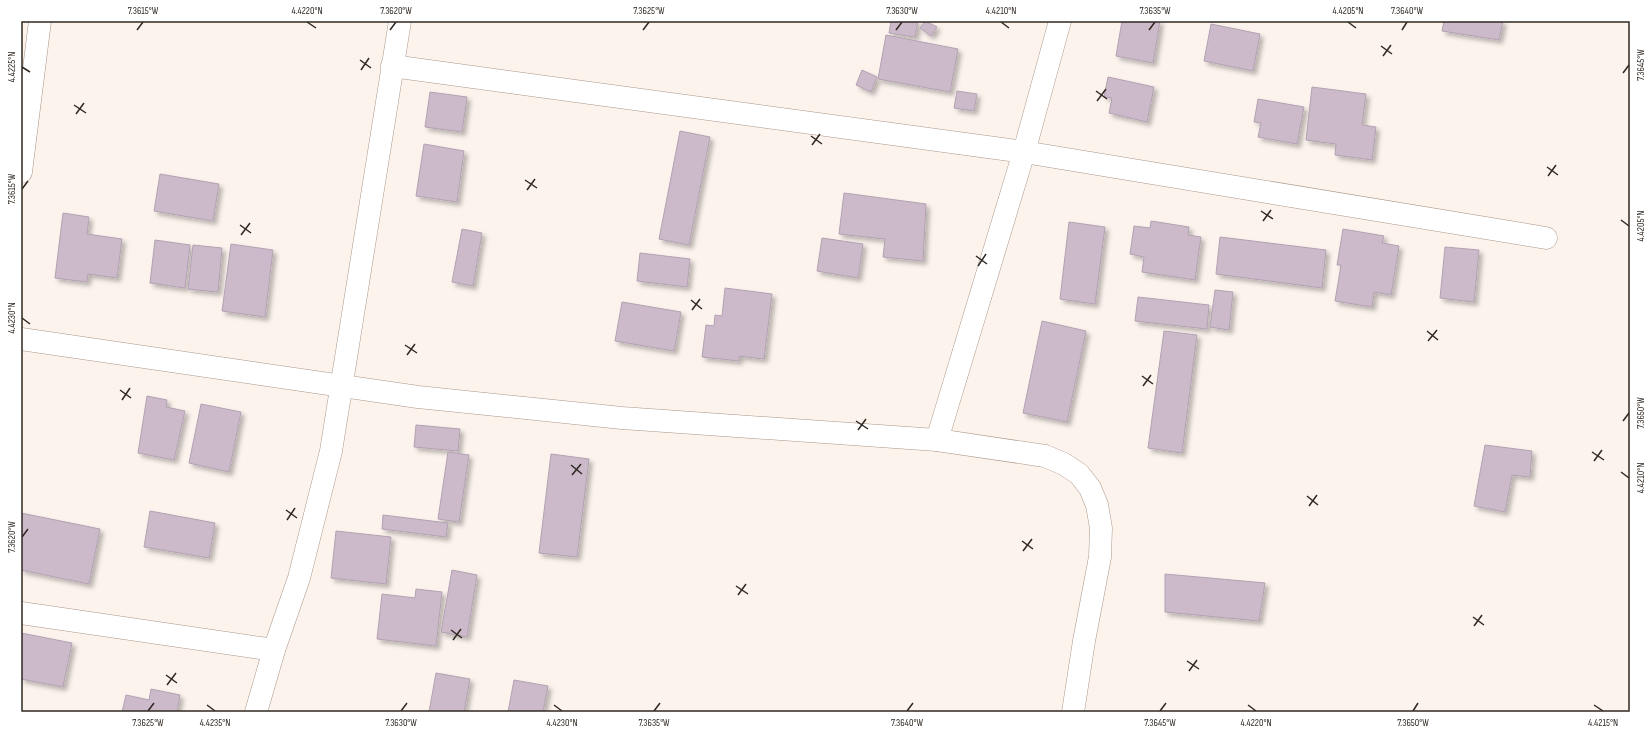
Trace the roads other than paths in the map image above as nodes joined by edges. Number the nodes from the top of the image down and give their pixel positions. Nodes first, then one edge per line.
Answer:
1 (400, 21) edge
2 (1060, 21) edge
3 (33, 31) edge
4 (392, 66) junction
5 (1024, 152) junction
6 (21, 172) edge
7 (1546, 238) dead end
8 (21, 339) edge
9 (342, 387) junction
10 (937, 440) junction
11 (21, 613) edge
12 (274, 650) junction
13 (256, 712) edge
14 (1073, 712) edge

1 - 4 street
2 - 5 street
3 - 6 street
4 - 5 street
4 - 9 street
5 - 7 street
5 - 10 street
8 - 9 street
9 - 10 street
9 - 12 street
10 - 14 street
11 - 12 street
12 - 13 street

